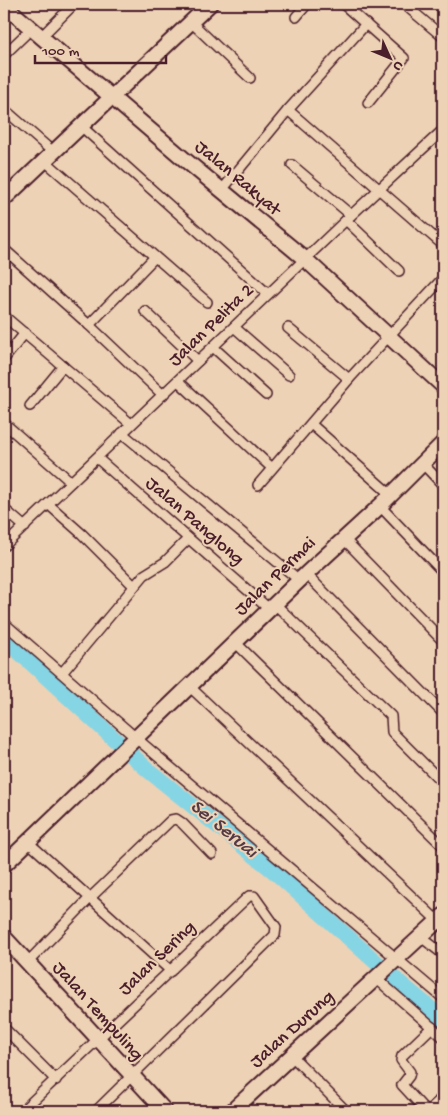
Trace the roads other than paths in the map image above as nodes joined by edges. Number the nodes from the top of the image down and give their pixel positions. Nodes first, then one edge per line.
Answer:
1 (74, 4) edge
2 (307, 4) edge
3 (343, 4) edge
4 (404, 4) edge
5 (4, 5) edge
6 (205, 5) edge
7 (296, 17) dead end
8 (191, 22) junction
9 (366, 24) junction
10 (37, 32) junction
11 (443, 37) edge
12 (4, 55) edge
13 (250, 78) dead end
14 (112, 97) junction
15 (368, 103) dead end
16 (4, 109) edge
17 (288, 110) junction
18 (81, 126) junction
19 (443, 130) edge
20 (49, 156) junction
21 (292, 165) dead end
22 (380, 189) junction
23 (222, 190) junction
24 (4, 199) edge
25 (349, 218) junction
26 (443, 245) edge
27 (4, 249) edge
28 (155, 258) junction
29 (305, 260) junction
30 (399, 271) dead end
31 (443, 278) edge
32 (268, 294) junction
33 (206, 302) dead end
34 (145, 311) dead end
35 (4, 316) edge
36 (90, 325) junction
37 (234, 327) junction
38 (288, 328) dead end
39 (25, 333) junction
40 (388, 336) junction
41 (213, 347) junction
42 (4, 359) edge
43 (198, 361) junction
44 (63, 366) junction
45 (289, 375) dead end
46 (349, 379) junction
47 (178, 381) junction
48 (443, 386) edge
49 (163, 395) junction
50 (266, 395) dead end
51 (30, 406) dead end
52 (4, 423) edge
53 (131, 424) junction
54 (310, 424) junction
55 (122, 433) junction
56 (443, 443) edge
57 (97, 458) junction
58 (423, 464) junction
59 (272, 468) junction
60 (71, 482) junction
61 (258, 485) dead end
62 (443, 485) edge
63 (391, 495) junction
64 (48, 504) junction
65 (380, 506) junction
66 (4, 509) edge
67 (25, 527) junction
68 (188, 539) junction
69 (344, 539) junction
70 (4, 546) edge
71 (443, 572) edge
72 (302, 577) junction
73 (134, 586) junction
74 (272, 607) junction
75 (4, 623) edge
76 (443, 641) edge
77 (235, 642) junction
78 (62, 673) junction
79 (190, 686) junction
80 (443, 713) edge
81 (135, 738) junction
82 (443, 783) edge
83 (28, 842) junction
84 (443, 846) edge
85 (212, 854) dead end
86 (4, 865) edge
87 (90, 898) junction
88 (442, 921) edge
89 (421, 936) junction
90 (4, 937) edge
91 (443, 954) edge
92 (395, 960) junction
93 (27, 963) junction
94 (172, 971) junction
95 (378, 978) junction
96 (443, 998) edge
97 (432, 1027) junction
98 (4, 1028) edge
99 (443, 1037) edge
100 (97, 1039) junction
101 (292, 1056) junction
102 (131, 1077) junction
103 (56, 1080) junction
104 (443, 1097) edge
105 (22, 1111) edge
106 (96, 1111) edge
107 (164, 1111) edge
108 (232, 1111) edge
109 (346, 1111) edge
110 (427, 1111) edge

1 - 10 street
2 - 7 street
3 - 9 street
4 - 11 street
5 - 10 street, Jalan Rakyat
6 - 8 street
8 - 13 street
8 - 14 street
9 - 15 street
9 - 17 street
10 - 12 street
10 - 14 street, Jalan Rakyat
14 - 18 street
14 - 23 street, Jalan Rakyat
16 - 20 street
17 - 22 street
17 - 23 street
18 - 20 street
18 - 32 street
19 - 22 street, Jalan Pelita 2
20 - 24 street
20 - 28 street
21 - 25 street
22 - 25 street, Jalan Pelita 2
22 - 26 street
23 - 29 street, Jalan Rakyat
25 - 29 street, Jalan Pelita 2
25 - 30 street
27 - 36 street
28 - 33 street
28 - 36 street
29 - 32 street, Jalan Pelita 2
29 - 40 street, Jalan Rakyat
31 - 40 street
32 - 37 street, Jalan Pelita 2
34 - 43 street
35 - 39 street
36 - 49 street
37 - 41 street, Jalan Pelita 2
37 - 45 street
38 - 46 street
39 - 42 street
39 - 44 street
40 - 46 street
40 - 48 street, Jalan Rakyat
41 - 43 street, Jalan Pelita 2
41 - 50 street
43 - 47 street, Jalan Pelita 2
44 - 51 street
44 - 53 street
46 - 54 street
47 - 49 street, Jalan Pelita 2
47 - 59 street
49 - 53 street, Jalan Pelita 2
52 - 60 street
53 - 55 street, Jalan Pelita 2
54 - 59 street
54 - 63 street
55 - 57 street, Jalan Pelita 2
55 - 72 street
56 - 58 street, Jalan Permai
57 - 60 street, Jalan Pelita 2
57 - 68 street, Jalan Panglong
58 - 62 street
58 - 63 street, Jalan Permai
59 - 61 street
60 - 64 street, Jalan Pelita 2
63 - 65 street, Jalan Permai
64 - 67 street, Jalan Pelita 2
64 - 73 street
65 - 69 street, Jalan Permai
65 - 71 street
66 - 67 street
67 - 70 street, Jalan Pelita 2
68 - 73 street
68 - 74 street, Jalan Panglong
69 - 72 street, Jalan Permai
69 - 76 street
72 - 74 street, Jalan Permai
72 - 80 street
73 - 78 street
74 - 77 street, Jalan Permai
74 - 82 street, Jalan Panglong
75 - 78 street
77 - 79 street, Jalan Permai
77 - 84 street
78 - 81 street
79 - 81 street, Jalan Permai
79 - 88 street
81 - 83 street, Jalan Permai
81 - 92 street
83 - 86 street, Jalan Permai
83 - 87 street
85 - 87 street
87 - 93 street
87 - 94 street
88 - 89 street, Jalan Durung
89 - 91 street
89 - 92 street, Jalan Durung
90 - 93 street, Jalan Tempuling
92 - 95 street, Jalan Durung
92 - 96 street
93 - 100 street, Jalan Tempuling
94 - 100 street, Jalan Sering
94 - 102 street, Jalan Sering
95 - 97 street
95 - 101 street, Jalan Durung
97 - 99 street
97 - 110 street
98 - 103 street
100 - 102 street, Jalan Tempuling
100 - 103 street, Jalan Sering
101 - 108 street, Jalan Durung
101 - 109 street
102 - 106 street
102 - 107 street, Jalan Tempuling
103 - 105 street, Jalan Sering
104 - 110 street

